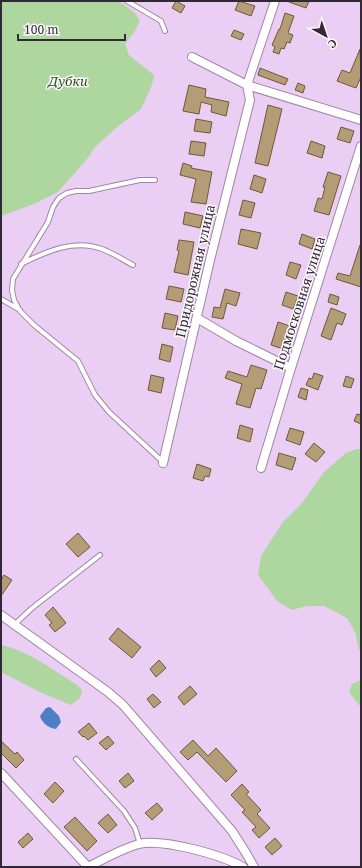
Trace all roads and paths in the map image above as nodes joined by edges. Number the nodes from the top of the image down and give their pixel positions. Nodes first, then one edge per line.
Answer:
1 (127, 1) edge
2 (274, 1) edge
3 (165, 31) dead end
4 (192, 57) dead end
5 (247, 85) junction
6 (361, 120) edge
7 (361, 146) edge
8 (155, 180) dead end
9 (21, 264) junction
10 (133, 264) dead end
11 (1, 299) edge
12 (20, 311) junction
13 (197, 318) junction
14 (291, 368) junction
15 (163, 462) joint
16 (261, 468) dead end
17 (100, 555) dead end
18 (1, 615) edge
19 (14, 625) junction
20 (76, 759) dead end
21 (1, 772) edge
22 (140, 844) junction
23 (88, 867) edge
24 (243, 867) edge
25 (254, 867) edge

1 - 3 lane
2 - 5 street
4 - 5 street
5 - 6 street
5 - 13 street, Придорожная улица
7 - 14 street, Подмосковная улица
8 - 9 lane
9 - 10 lane
9 - 12 lane
11 - 12 lane
12 - 15 lane
13 - 14 street
13 - 15 street, Придорожная улица
14 - 16 street, Подмосковная улица
17 - 19 lane
18 - 19 street
19 - 25 street
20 - 22 lane
21 - 23 street
22 - 23 street
22 - 24 street

